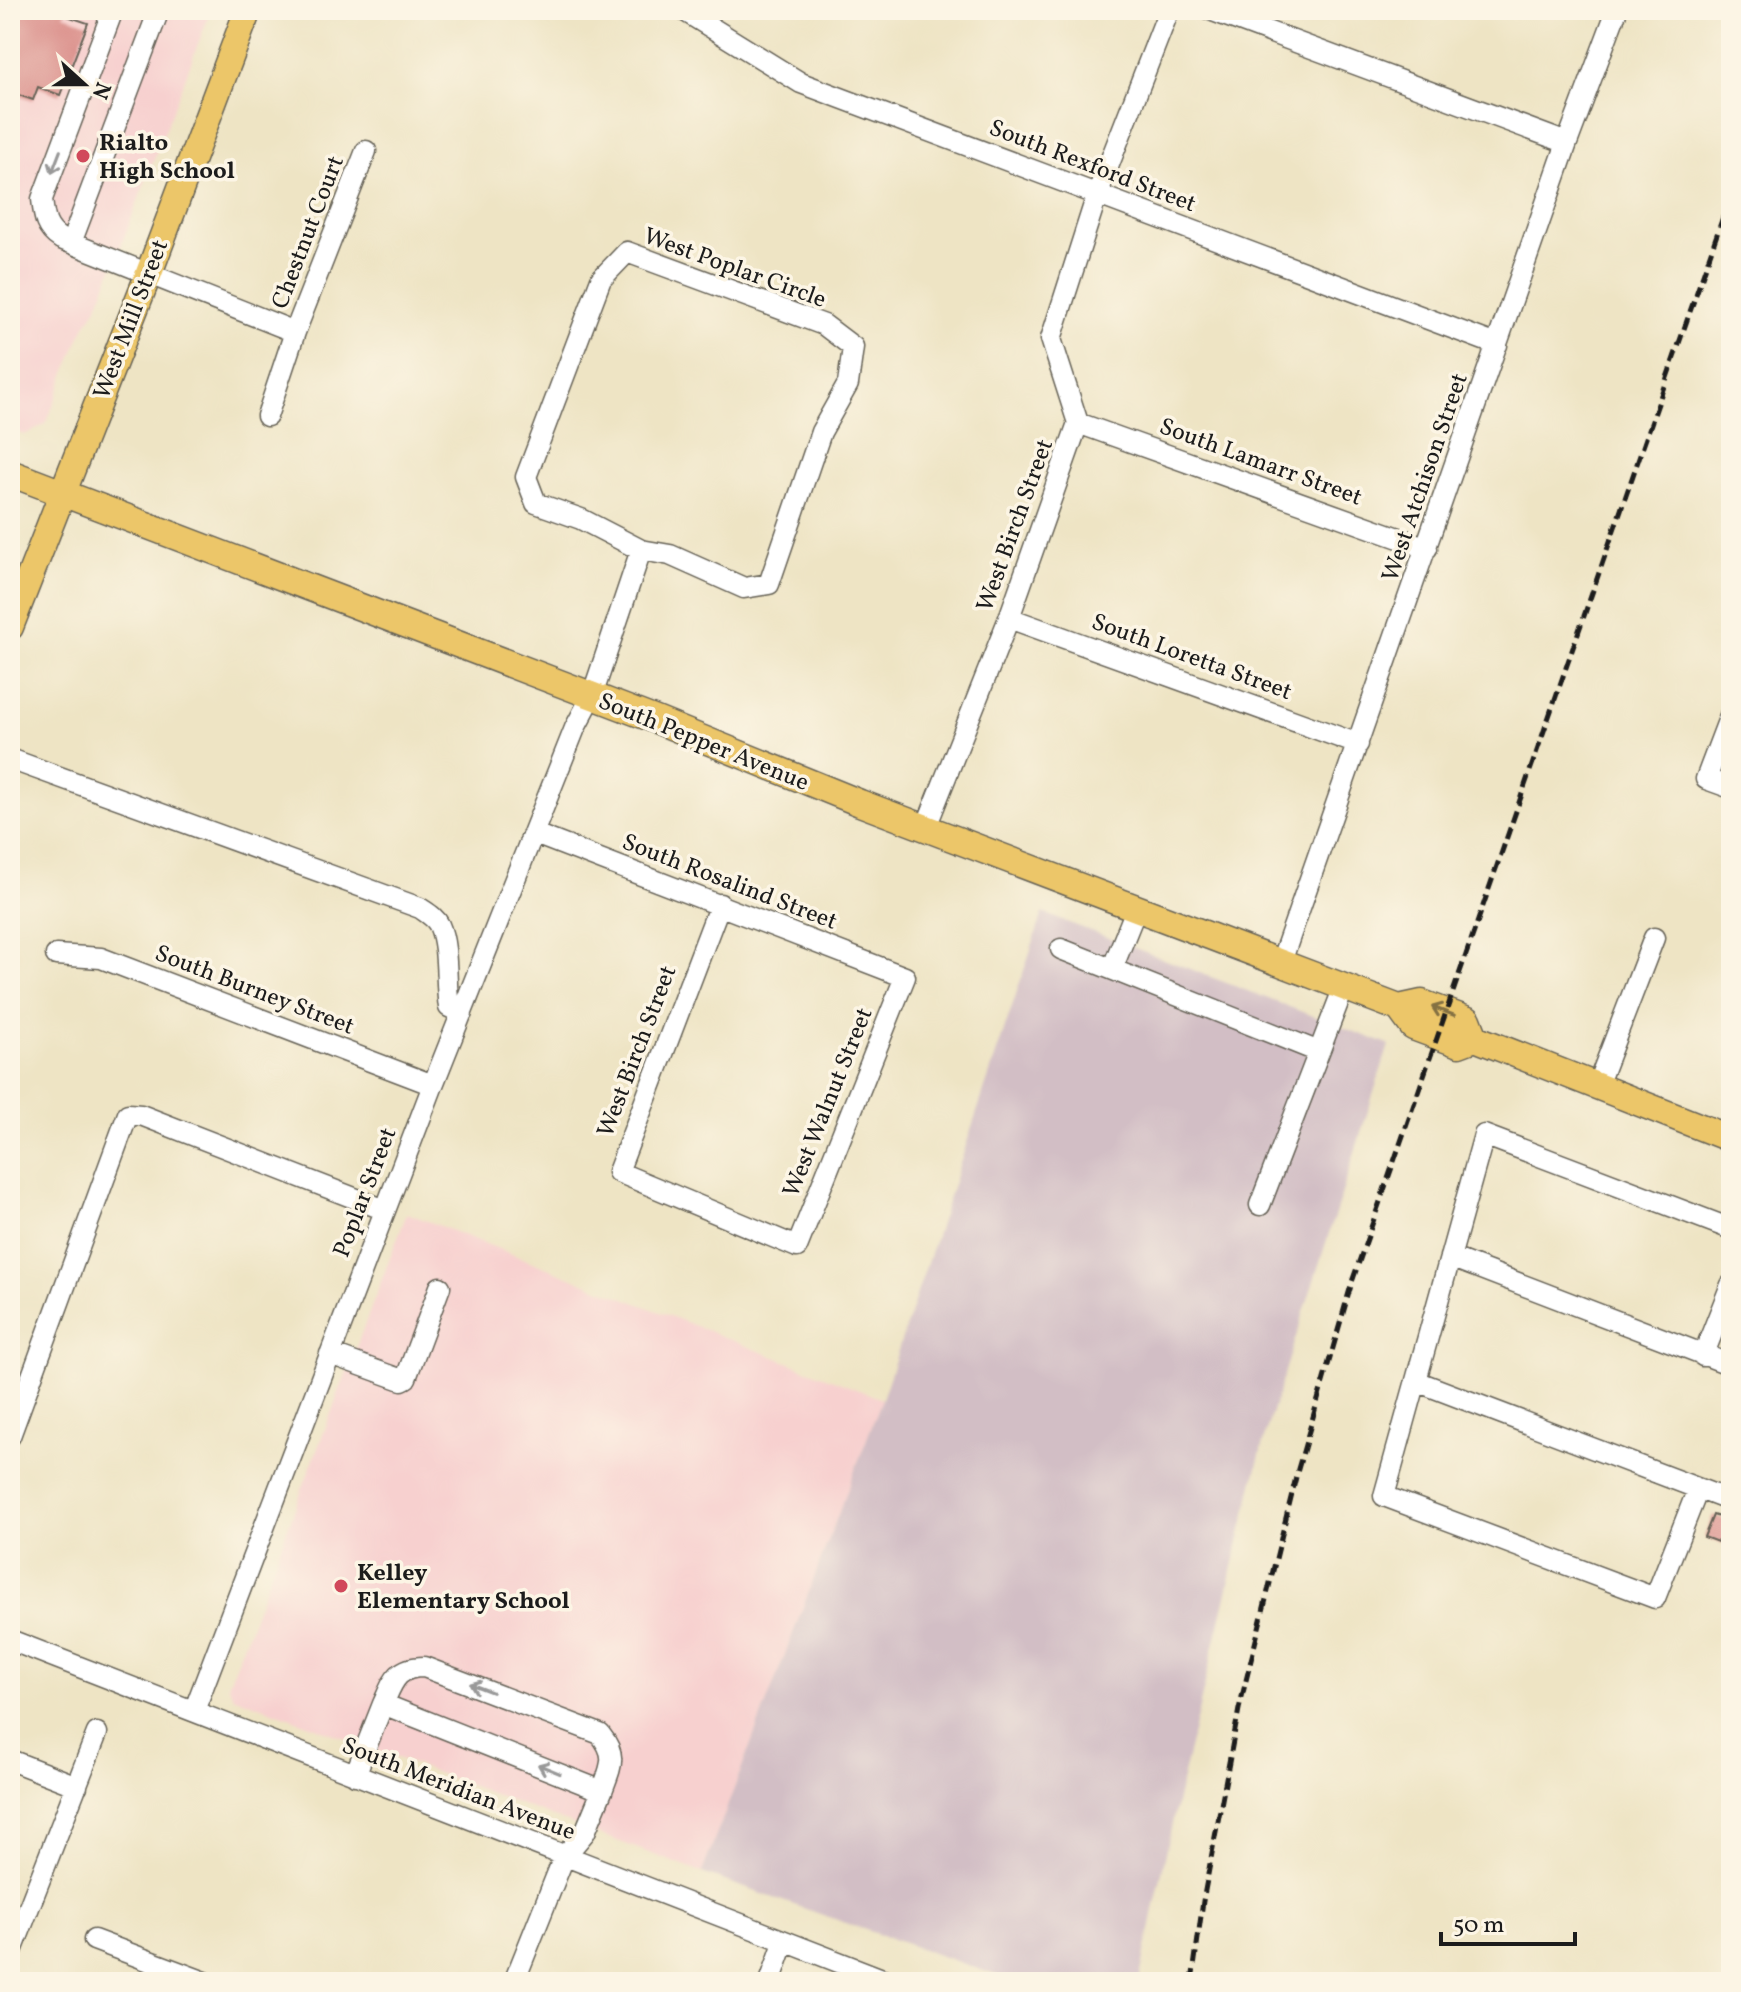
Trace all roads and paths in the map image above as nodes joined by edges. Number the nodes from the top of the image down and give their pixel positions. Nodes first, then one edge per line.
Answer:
1 (113, 10) edge
2 (159, 10) edge
3 (248, 10) edge
4 (683, 10) edge
5 (1169, 10) edge
6 (1210, 10) edge
7 (1617, 10) edge
8 (1567, 143) junction
9 (366, 151) dead end
10 (1097, 195) junction
11 (71, 243) junction
12 (149, 273) junction
13 (295, 332) junction
14 (1497, 345) junction
15 (267, 416) dead end
16 (1078, 423) junction
17 (10, 473) edge
18 (62, 494) junction
19 (1427, 548) junction
20 (641, 550) junction
21 (12, 615) edge
22 (1009, 618) junction
23 (592, 696) junction
24 (1731, 713) edge
25 (1358, 744) junction
26 (10, 759) edge
27 (1731, 788) edge
28 (926, 827) junction
29 (535, 834) junction
30 (720, 904) junction
31 (1137, 907) junction
32 (1654, 938) dead end
33 (1061, 949) dead end
34 (56, 955) dead end
35 (1281, 962) junction
36 (1112, 969) junction
37 (905, 977) joint
38 (1344, 987) junction
39 (462, 1013) junction
40 (1319, 1052) junction
41 (433, 1085) junction
42 (1597, 1086) junction
43 (1731, 1139) edge
44 (1260, 1205) dead end
45 (385, 1210) junction
46 (1731, 1229) edge
47 (797, 1247) joint
48 (1450, 1257) junction
49 (1731, 1285) edge
50 (440, 1287) dead end
51 (330, 1354) junction
52 (1703, 1356) junction
53 (1731, 1365) edge
54 (1416, 1381) junction
55 (10, 1436) edge
56 (1698, 1489) junction
57 (1731, 1501) edge
58 (10, 1640) edge
59 (383, 1704) junction
60 (194, 1711) junction
61 (97, 1733) dead end
62 (10, 1760) edge
63 (355, 1775) junction
64 (77, 1786) junction
65 (602, 1791) junction
66 (564, 1857) junction
67 (17, 1918) edge
68 (94, 1940) dead end
69 (784, 1943) junction
70 (10, 1956) edge
71 (205, 1982) edge
72 (514, 1982) edge
73 (770, 1982) edge
74 (890, 1982) edge

1 -> 11 street
2 - 11 street
3 - 12 main road, West Mill Street
4 - 10 street, South Rexford Street
5 - 10 street, West Birch Street
6 - 8 street
7 - 8 street, West Atchison Street
8 - 14 street, West Atchison Street
9 - 13 street, Chestnut Court
10 - 14 street, South Rexford Street
10 - 16 street, West Birch Street
11 - 12 street, Chestnut Court
12 - 13 street, Chestnut Court
12 - 18 main road, West Mill Street
13 - 15 street, Chestnut Court
14 - 19 street, West Atchison Street
16 - 19 street, South Lamarr Street
16 - 22 street, West Birch Street
17 - 18 main road, South Pepper Avenue
18 - 21 main road, West Mill Street
18 - 23 main road, South Pepper Avenue
19 - 25 street, West Atchison Street
20 - 20 street, West Poplar Circle
20 - 23 street, Poplar Street
22 - 25 street, South Loretta Street
22 - 28 street, West Birch Street
23 - 28 main road, South Pepper Avenue
23 - 29 street, Poplar Street
24 - 27 street
25 - 35 street, West Atchison Street
26 - 39 street
28 - 31 main road, South Pepper Avenue
29 - 30 street, South Rosalind Street
29 - 39 street, Poplar Street
30 - 37 street, South Rosalind Street
30 - 47 street, West Birch Street
31 - 35 main road, South Pepper Avenue
31 - 36 street
32 - 42 street
33 - 36 street
34 - 41 street, South Burney Street
35 - 38 main road, South Pepper Avenue
36 - 40 street
37 - 47 street, West Walnut Street
38 - 40 street
38 - 42 main road, South Pepper Avenue
39 - 41 street, Poplar Street
40 - 44 street
41 - 45 street, Poplar Street
42 - 43 main road, South Pepper Avenue
45 - 51 street, Poplar Street
45 - 55 street
46 - 48 street
48 - 52 street
48 - 54 street
49 - 52 street
50 - 51 street
51 - 60 street, Poplar Street
52 - 53 street
54 - 56 street
54 - 56 street
56 - 57 street
58 - 60 street, South Meridian Avenue
59 - 63 street
65 -> 59 street
65 -> 59 street
60 - 63 street, South Meridian Avenue
61 - 64 street
62 - 64 street
63 - 66 street, South Meridian Avenue
64 - 67 street
65 - 66 street
66 - 69 street, South Meridian Avenue
66 - 72 street
67 - 70 street
68 - 71 street
69 - 73 street
69 - 74 street, South Meridian Avenue

